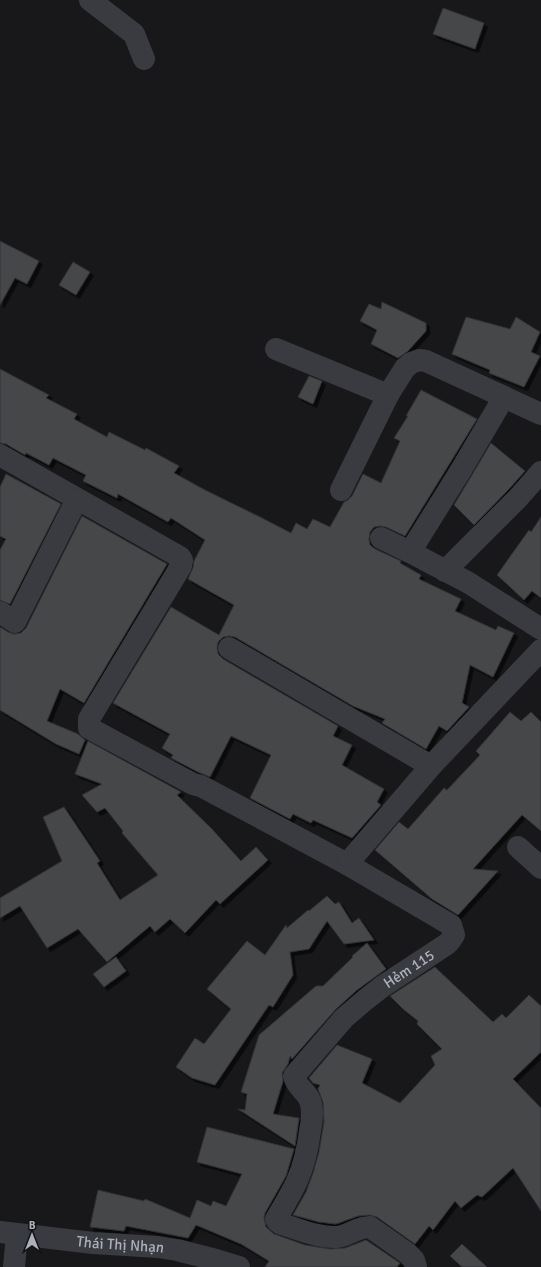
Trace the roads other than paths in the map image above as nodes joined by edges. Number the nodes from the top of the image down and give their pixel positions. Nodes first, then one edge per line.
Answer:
1 (90, 0) edge
2 (144, 59) dead end
3 (276, 348) dead end
4 (388, 395) junction
5 (504, 397) junction
6 (541, 414) edge
7 (0, 455) edge
8 (541, 472) edge
9 (341, 490) dead end
10 (77, 499) junction
11 (381, 538) dead end
12 (410, 552) junction
13 (445, 571) junction
14 (0, 612) edge
15 (541, 629) edge
16 (229, 648) dead end
17 (541, 650) edge
18 (431, 766) junction
19 (518, 847) dead end
20 (347, 864) junction
21 (541, 868) edge
22 (8, 1233) edge
23 (14, 1267) edge
24 (239, 1267) edge
25 (416, 1267) edge

1 - 2 street
3 - 4 street
4 - 5 street
4 - 9 street
5 - 6 street
5 - 12 street
7 - 10 street
8 - 13 street
10 - 14 street
10 - 20 street
11 - 12 street
12 - 13 street
13 - 15 street
16 - 18 street
17 - 18 street
18 - 20 street
19 - 21 street
20 - 25 street, Hẻm 115
22 - 23 street
22 - 24 street, Thái Thị Nhạn

